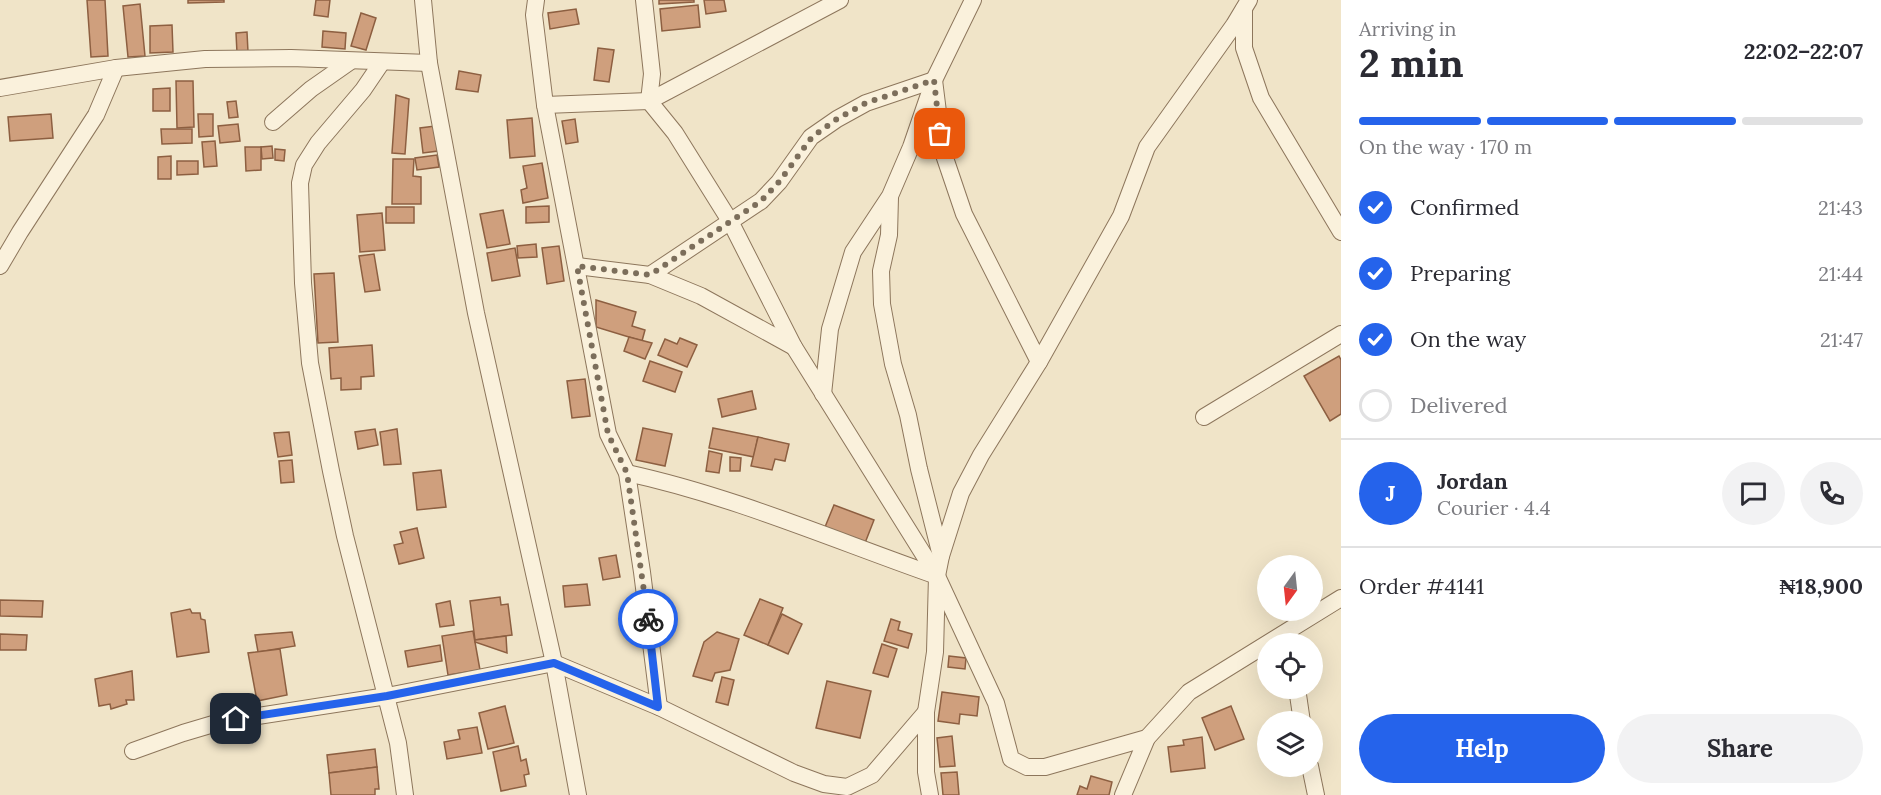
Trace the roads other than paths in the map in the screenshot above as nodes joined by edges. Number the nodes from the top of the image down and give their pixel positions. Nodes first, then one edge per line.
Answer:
1 (423, 0) edge
2 (536, 0) edge
3 (644, 0) edge
4 (840, 0) edge
5 (972, 0) edge
6 (1247, 5) edge
7 (351, 61) junction
8 (382, 62) junction
9 (429, 63) junction
10 (116, 68) junction
11 (934, 80) junction
12 (0, 88) edge
13 (649, 101) junction
14 (545, 105) junction
15 (273, 122) dead end
16 (890, 196) junction
17 (730, 221) junction
18 (1341, 232) edge
19 (0, 266) edge
20 (577, 266) junction
21 (650, 275) junction
22 (1341, 334) edge
23 (794, 347) junction
24 (1039, 362) junction
25 (823, 394) junction
26 (1204, 417) dead end
27 (627, 473) junction
28 (940, 556) junction
29 (937, 576) junction
30 (1341, 598) edge
31 (1293, 633) edge
32 (1257, 654) edge
33 (554, 663) junction
34 (387, 696) junction
35 (658, 707) junction
36 (926, 712) junction
37 (1147, 738) junction
38 (133, 751) dead end
39 (1312, 777) edge
40 (405, 795) edge
41 (578, 795) edge
42 (930, 795) edge
43 (1124, 795) edge
44 (1316, 795) edge

1 - 9 street
2 - 14 street
3 - 13 street
4 - 13 street
5 - 11 street
6 - 18 street
6 - 24 street
7 - 8 street
7 - 10 street
7 - 15 street
8 - 9 street
8 - 34 street
9 - 33 street
10 - 12 street
10 - 19 street
11 - 16 street
11 - 17 street
11 - 24 street
13 - 14 street
13 - 17 street
14 - 20 street
16 - 25 street
16 - 28 street
17 - 21 street
17 - 23 street
20 - 21 street
20 - 27 street
21 - 23 street
22 - 26 street
23 - 25 street
24 - 28 street
25 - 29 street
27 - 29 street
27 - 35 street
28 - 29 street
29 - 36 street
29 - 37 street
30 - 31 street
32 - 37 street
33 - 34 street
33 - 35 street
33 - 41 street
34 - 38 street
34 - 40 street
35 - 36 street
36 - 42 street
37 - 43 street
39 - 44 street

